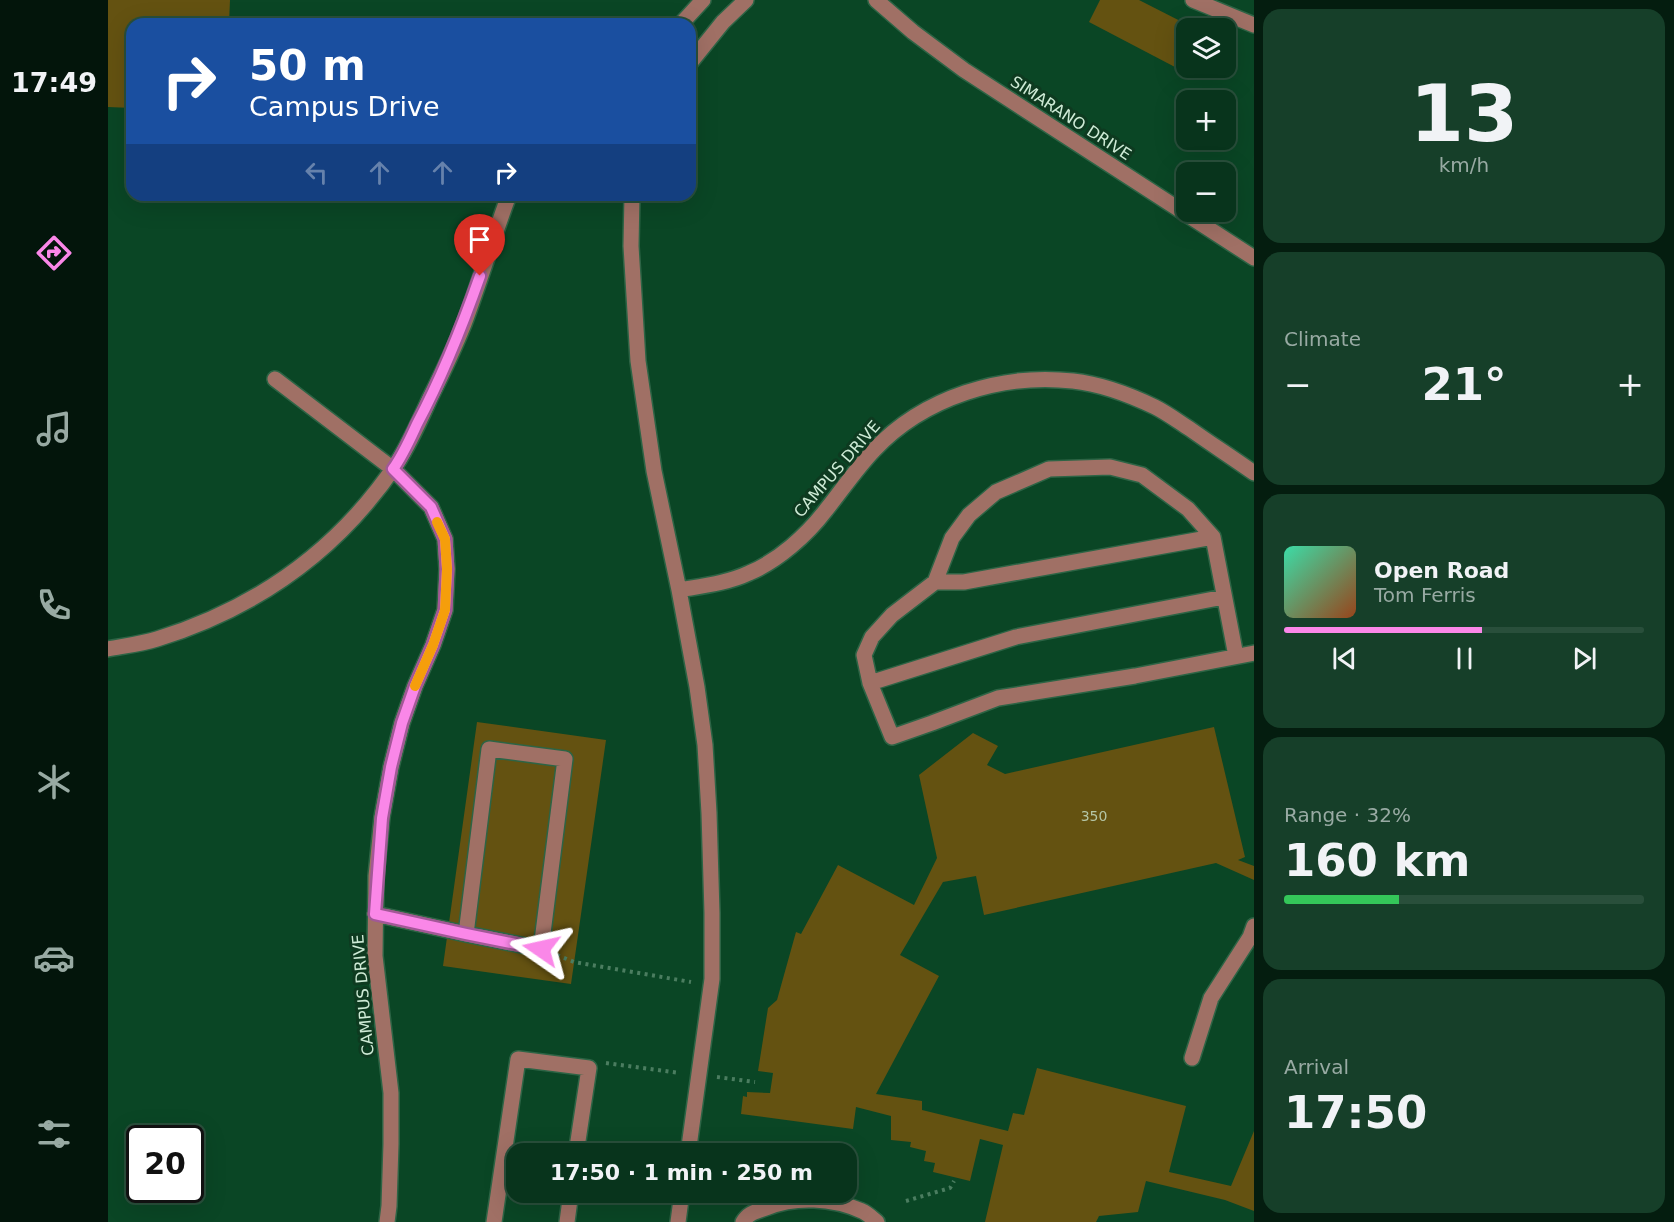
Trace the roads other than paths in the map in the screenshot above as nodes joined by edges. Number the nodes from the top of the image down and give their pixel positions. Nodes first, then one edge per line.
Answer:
1 (703, 0) edge
2 (746, 0) edge
3 (876, 0) edge
4 (1193, 0) edge
5 (686, 18) edge
6 (1254, 25) edge
7 (696, 56) edge
8 (506, 201) edge
9 (632, 201) edge
10 (1254, 258) edge
11 (275, 379) dead end
12 (393, 469) junction
13 (1254, 472) edge
14 (1213, 537) junction
15 (935, 582) junction
16 (679, 590) junction
17 (1224, 597) junction
18 (108, 650) edge
19 (1254, 653) edge
20 (1236, 656) junction
21 (870, 683) junction
22 (375, 914) junction
23 (1254, 926) edge
24 (466, 934) junction
25 (1192, 1058) dead end
26 (578, 1143) edge
27 (690, 1143) edge
28 (570, 1203) edge
29 (681, 1203) edge
30 (387, 1222) edge
31 (494, 1222) edge
32 (567, 1222) edge
33 (678, 1222) edge
34 (743, 1222) edge
35 (877, 1222) edge

1 - 5 street
2 - 7 street
3 - 10 street, SIMARANO DRIVE
4 - 6 street
8 - 12 street
9 - 16 street
11 - 12 street, CAMPUS DRIVE
12 - 18 street
12 - 22 street, CAMPUS DRIVE
13 - 16 street, CAMPUS DRIVE
14 - 15 street
14 - 15 street
14 - 17 street
15 - 21 street
16 - 27 street
17 - 20 street
17 - 21 street
19 - 20 street
20 - 21 street
22 - 24 street
22 - 30 street, CAMPUS DRIVE
23 - 25 street
24 - 24 street
26 - 31 street
28 - 32 street
29 - 33 street
34 - 35 street

